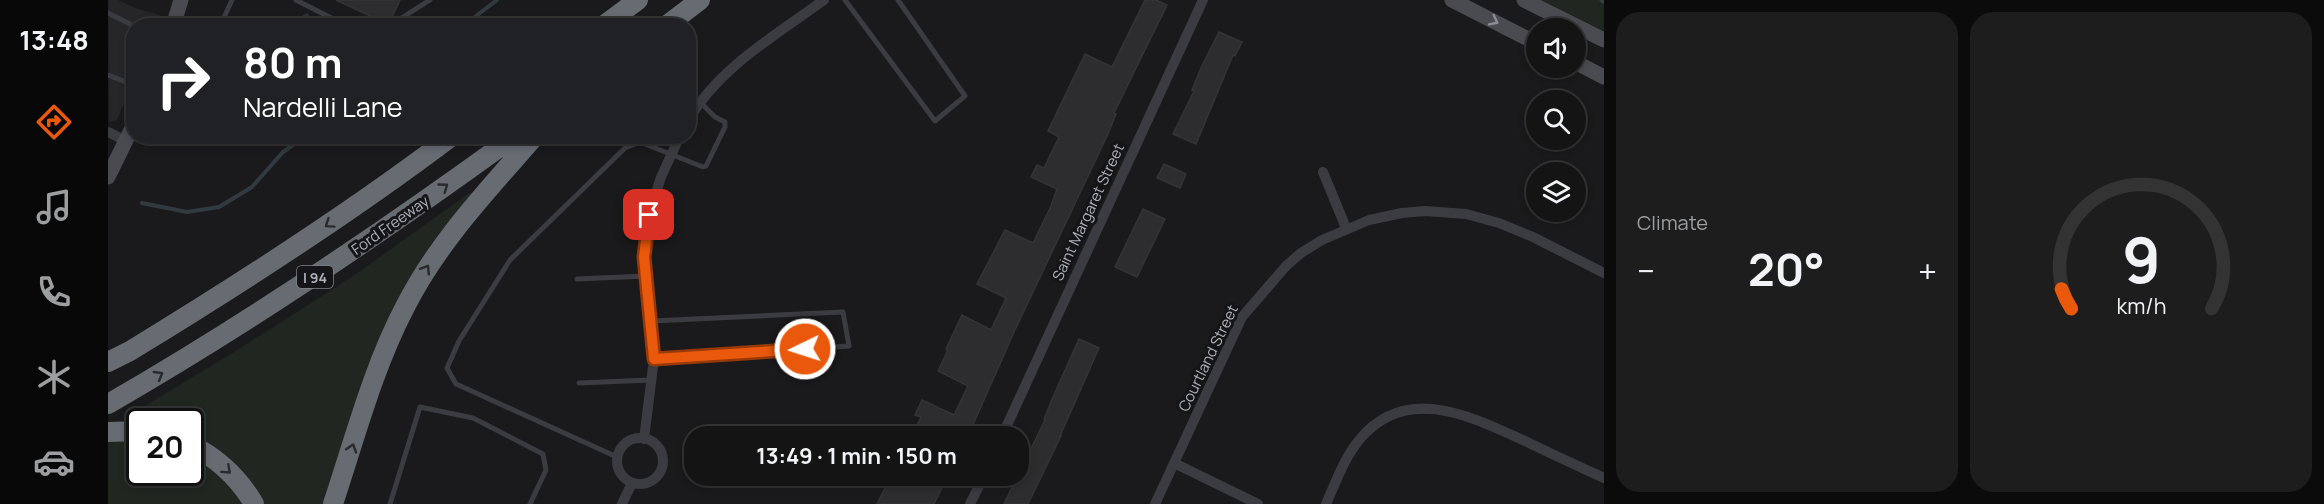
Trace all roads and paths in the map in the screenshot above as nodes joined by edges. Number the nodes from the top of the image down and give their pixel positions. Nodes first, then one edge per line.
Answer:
1 (181, 0) edge
2 (231, 0) edge
3 (296, 0) edge
4 (430, 0) edge
5 (638, 0) edge
6 (700, 0) edge
7 (824, 0) edge
8 (845, 0) edge
9 (898, 0) edge
10 (1203, 0) edge
11 (1452, 0) edge
12 (1524, 0) edge
13 (108, 13) edge
14 (175, 18) edge
15 (223, 18) edge
16 (331, 18) edge
17 (402, 18) edge
18 (614, 18) edge
19 (676, 18) edge
20 (126, 22) edge
21 (1526, 38) edge
22 (1604, 40) edge
23 (1586, 68) edge
24 (108, 75) edge
25 (1604, 77) edge
26 (126, 82) edge
27 (701, 103) junction
28 (696, 110) edge
29 (108, 132) edge
30 (126, 141) joint
31 (441, 144) edge
32 (503, 144) edge
33 (528, 144) edge
34 (635, 144) edge
35 (645, 144) edge
36 (676, 144) edge
37 (671, 154) junction
38 (1323, 172) dead end
39 (108, 177) edge
40 (1346, 228) junction
41 (1604, 273) edge
42 (646, 276) junction
43 (577, 279) dead end
44 (652, 321) junction
45 (654, 359) junction
46 (108, 362) edge
47 (651, 380) junction
48 (579, 383) dead end
49 (108, 404) edge
50 (1007, 426) edge
51 (126, 431) edge
52 (108, 432) edge
53 (644, 439) junction
54 (204, 452) edge
55 (617, 457) junction
56 (1174, 463) junction
57 (1604, 478) edge
58 (632, 483) junction
59 (979, 486) edge
60 (254, 504) edge
61 (333, 504) edge
62 (390, 504) edge
63 (530, 504) edge
64 (622, 504) edge
65 (970, 504) edge
66 (1155, 504) edge
67 (1258, 504) edge
68 (1326, 504) edge

1 - 14 main road
2 - 15 lane
3 - 16 lane
4 - 17 lane
5 - 18 highway
6 - 19 highway
7 - 27 street
8 - 9 lane
10 - 50 street, Saint Margaret Street
11 -> 21 main road
12 - 22 main road
13 - 20 lane
23 - 25 main road
24 - 26 lane
27 - 28 street
27 - 37 lane
29 - 30 street
30 - 39 main road
31 -> 46 highway, I 94
49 -> 32 highway, Ford Freeway / I 94
61 -> 33 highway
34 - 55 lane
35 - 37 lane
36 - 37 street
37 - 42 street
38 - 40 street
40 - 41 street, Courtland Street
40 - 56 street, Courtland Street
42 - 43 lane
42 - 44 street
44 - 45 street
44 - 45 lane
45 - 47 street
47 - 48 lane
47 - 53 street
51 - 52 highway
53 - 55 street
53 - 58 street
54 -> 60 highway
55 - 58 street
56 - 66 street, Courtland Street
56 - 67 street
57 - 68 street
58 - 64 street
59 - 65 street
62 - 63 lane

